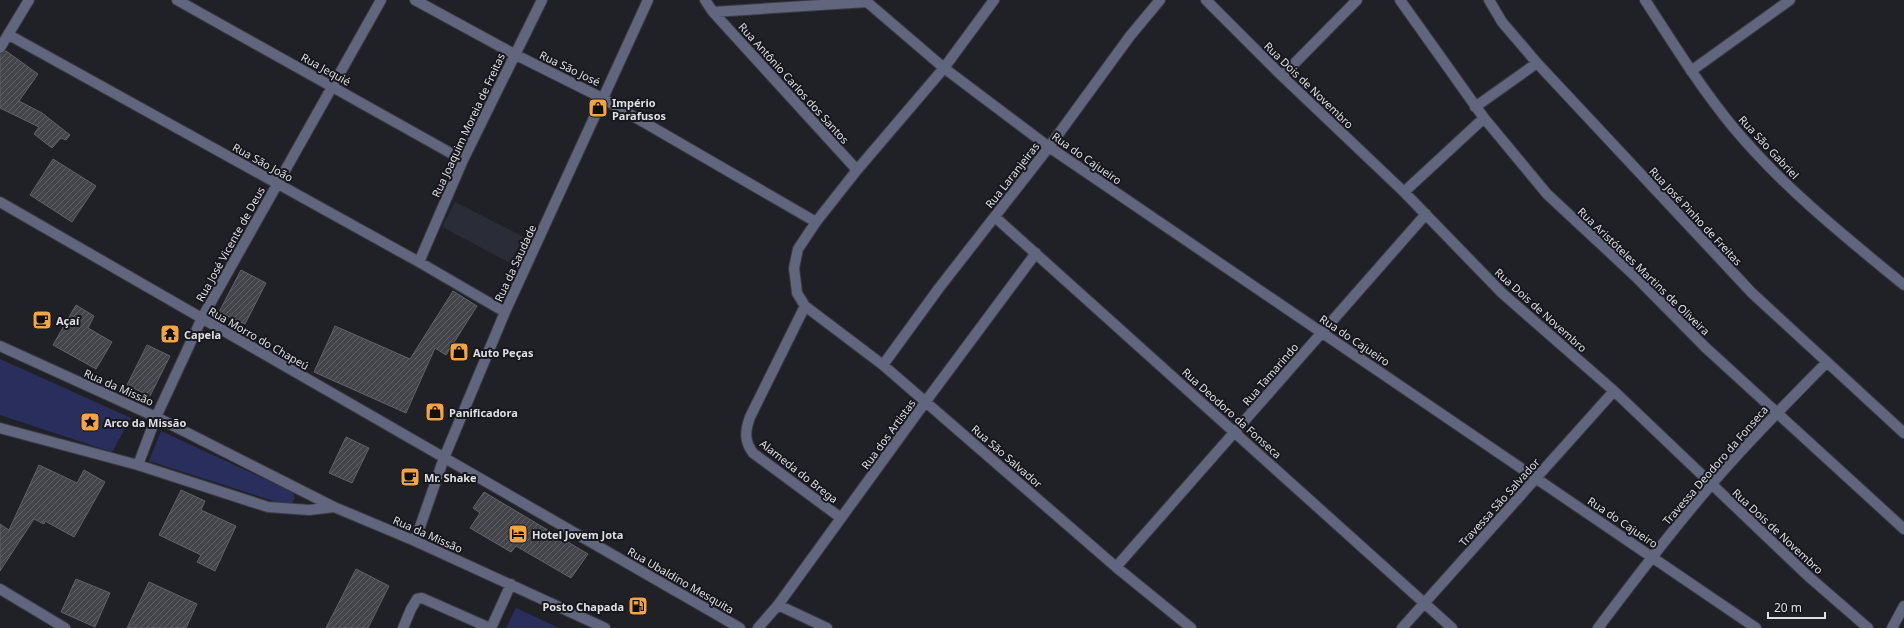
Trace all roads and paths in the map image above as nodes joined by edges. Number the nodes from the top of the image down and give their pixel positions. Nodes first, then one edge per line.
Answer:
1 (29, 0) edge
2 (176, 0) edge
3 (381, 0) edge
4 (415, 0) edge
5 (542, 0) edge
6 (648, 0) edge
7 (705, 0) edge
8 (994, 0) edge
9 (1160, 0) edge
10 (1206, 0) edge
11 (1357, 0) edge
12 (1400, 0) edge
13 (1489, 0) edge
14 (1645, 0) edge
15 (869, 1) edge
16 (1787, 1) edge
17 (713, 12) junction
18 (8, 35) junction
19 (0, 48) edge
20 (514, 54) junction
21 (1537, 63) junction
22 (944, 68) junction
23 (1691, 71) junction
24 (1282, 76) junction
25 (331, 86) junction
26 (602, 98) junction
27 (1475, 107) junction
28 (1484, 118) junction
29 (1049, 147) junction
30 (463, 160) junction
31 (857, 170) junction
32 (278, 184) junction
33 (1404, 192) junction
34 (0, 202) edge
35 (1426, 214) junction
36 (995, 217) junction
37 (816, 222) junction
38 (1036, 253) junction
39 (419, 262) junction
40 (1904, 286) edge
41 (805, 306) junction
42 (505, 312) junction
43 (202, 318) junction
44 (1322, 331) junction
45 (0, 346) edge
46 (1828, 362) junction
47 (883, 365) junction
48 (1614, 391) junction
49 (926, 401) junction
50 (1777, 412) junction
51 (156, 417) junction
52 (0, 428) edge
53 (1236, 432) junction
54 (1904, 433) edge
55 (444, 458) junction
56 (138, 465) junction
57 (1536, 479) junction
58 (1712, 484) junction
59 (334, 507) junction
60 (841, 518) junction
61 (1904, 529) edge
62 (415, 541) junction
63 (1652, 556) junction
64 (1116, 567) junction
65 (511, 584) junction
66 (0, 589) edge
67 (1424, 602) junction
68 (778, 605) junction
69 (1904, 606) edge
70 (64, 628) edge
71 (403, 628) edge
72 (490, 628) edge
73 (604, 628) edge
74 (740, 628) edge
75 (758, 628) edge
76 (827, 628) edge
77 (1191, 628) edge
78 (1402, 628) edge
79 (1452, 628) edge
80 (1598, 628) edge
81 (1756, 628) edge
82 (1868, 628) edge
83 (1892, 628) edge

1 - 18 street
2 - 25 street, Rua Jequié
3 - 25 street, Rua José Vicente de Deus
4 - 20 street, Rua São José
5 - 20 street, Rua Joaquim Moreia de Freitas
6 - 26 street, Rua da Saudade
7 - 17 street
8 - 22 street
9 - 29 street, Rua Laranjeiras
10 - 24 street, Rua Dois de Novembro
11 - 24 street
12 - 27 street, Rua Aristóteles Martins de Oliveira
13 - 21 street, Rua José Pinho de Freitas
14 - 23 street, Rua São Gabriel
15 - 17 street, Rua do Cajueiro
15 - 22 street, Rua do Cajueiro
16 - 23 street
17 - 31 street, Rua Antônio Carlos dos Santos
18 - 19 street
18 - 32 street, Rua São João
20 - 26 street, Rua São José
20 - 30 street, Rua Joaquim Moreia de Freitas
21 - 27 street
21 - 46 street, Rua José Pinho de Freitas
22 - 29 street, Rua do Cajueiro
22 - 31 street
23 - 40 street, Rua São Gabriel
24 - 33 street, Rua Dois de Novembro
25 - 30 street, Rua Jequié
25 - 32 street, Rua José Vicente de Deus
26 - 37 street, Rua São José
26 - 42 street, Rua da Saudade
27 - 28 street, Rua Aristóteles Martins de Oliveira
28 - 33 street
28 - 50 street, Rua Aristóteles Martins de Oliveira
29 - 36 street, Rua Laranjeiras
29 - 44 street, Rua do Cajueiro
30 - 39 street, Rua Joaquim Moreia de Freitas
31 - 37 street
32 - 39 street, Rua São João
32 - 43 street, Rua José Vicente de Deus
33 - 35 street, Rua Dois de Novembro
34 - 43 street, Rua Morro do Chapeú
35 - 44 street, Rua Tamarindo
35 - 48 street, Rua Dois de Novembro
36 - 38 street, Rua Deodoro da Fonseca
36 - 47 street, Rua Laranjeiras
37 - 41 street
38 - 49 street, Rua dos Artistas
38 - 53 street, Rua Deodoro da Fonseca
39 - 42 street, Rua São João
41 - 47 street, Rua São Salvador
41 - 60 street, Alameda do Brega
42 - 55 street, Rua da Saudade
43 - 51 street, Rua José Vicente de Deus
43 - 55 street, Rua Morro do Chapeú
44 - 53 street, Rua Tamarindo
44 - 57 street, Rua do Cajueiro
45 - 51 street, Rua da Missão
46 - 50 street, Travessa Deodoro da Fonseca
46 - 54 street, Rua José Pinho de Freitas
47 - 49 street, Rua São Salvador
48 - 57 street, Travessa São Salvador
48 - 58 street, Rua Dois de Novembro
49 - 60 street, Rua dos Artistas
49 - 64 street, Rua São Salvador
50 - 58 street, Travessa Deodoro da Fonseca
50 - 61 street, Rua Aristóteles Martins de Oliveira
51 - 56 street, Rua José Vicente de Deus
51 - 59 street, Rua da Missão
52 - 56 street, Rua da Missão
53 - 64 street, Rua Tamarindo
53 - 67 street, Rua Deodoro da Fonseca
55 - 62 street, Rua da Saudade
55 - 74 street, Rua Ubaldino Mesquita
56 - 59 street, Rua da Missão
57 - 63 street, Rua do Cajueiro
57 - 67 street, Travessa São Salvador
58 - 63 street, Travessa Deodoro da Fonseca
58 - 82 street, Rua Dois de Novembro
59 - 62 street, Rua da Missão
60 - 68 street, Rua dos Artistas
62 - 65 street, Rua da Missão
63 - 80 street, Travessa Deodoro da Fonseca
63 - 81 street, Rua do Cajueiro
64 - 77 street, Rua São Salvador
65 - 72 street
65 - 73 street, Rua da Missão
66 - 70 street
67 - 78 street, Travessa São Salvador
67 - 79 street, Rua Deodoro da Fonseca
68 - 75 street, Rua dos Artistas
68 - 76 street
69 - 83 street
71 - 72 street

